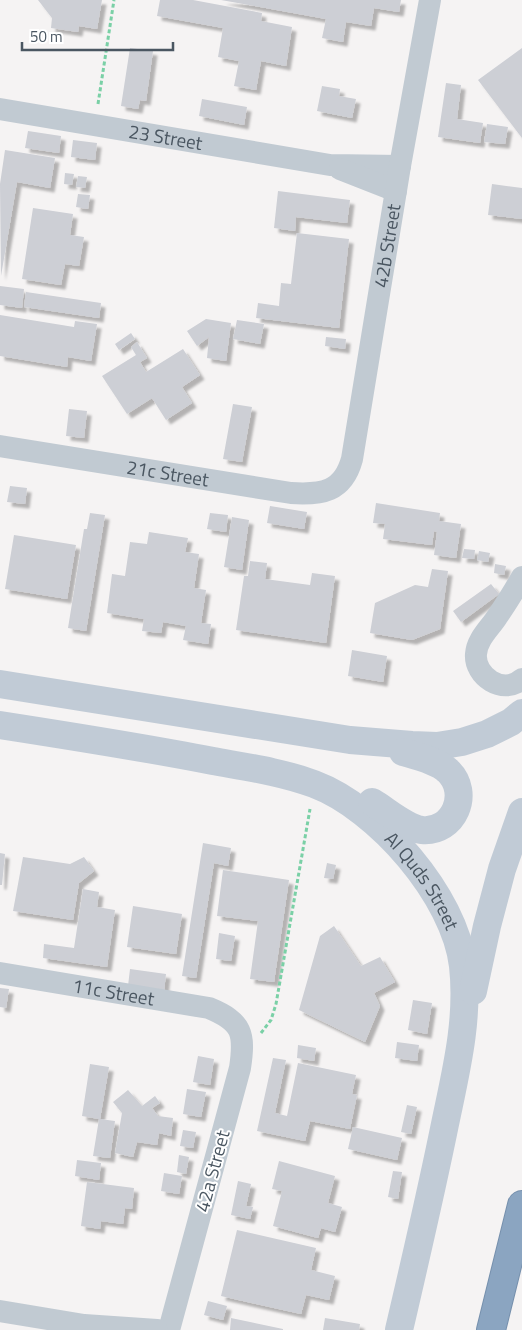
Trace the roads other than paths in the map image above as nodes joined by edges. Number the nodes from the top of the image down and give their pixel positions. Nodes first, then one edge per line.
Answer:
1 (430, 0) edge
2 (0, 108) edge
3 (330, 165) junction
4 (400, 166) junction
5 (396, 191) junction
6 (0, 446) edge
7 (336, 486) joint
8 (522, 577) edge
9 (522, 679) edge
10 (0, 684) edge
11 (522, 714) edge
12 (0, 725) edge
13 (350, 740) junction
14 (188, 756) junction
15 (522, 812) edge
16 (0, 974) edge
17 (226, 1015) joint
18 (463, 1036) junction
19 (522, 1205) edge
20 (0, 1312) edge
21 (91, 1328) edge
22 (157, 1330) edge
23 (169, 1330) edge
24 (399, 1330) edge
25 (491, 1330) edge

1 - 4 street, 42b Street
2 - 3 street, 23 Street
3 - 4 street, 23 Street
3 - 5 street, 23 Street
4 - 5 street, 42b Street
5 - 7 street, 42b Street
6 - 7 street, 21c Street
8 - 9 street
10 - 13 main road
11 - 13 main road
12 - 14 main road, Al Quds Street
13 - 14 main road
14 - 18 main road, Al Quds Street
15 - 18 main road
16 - 17 street, 11c Street
17 - 23 street, 42a Street
18 - 24 main road, Al Quds Street
19 - 25 highway
20 - 21 street
21 - 22 street

